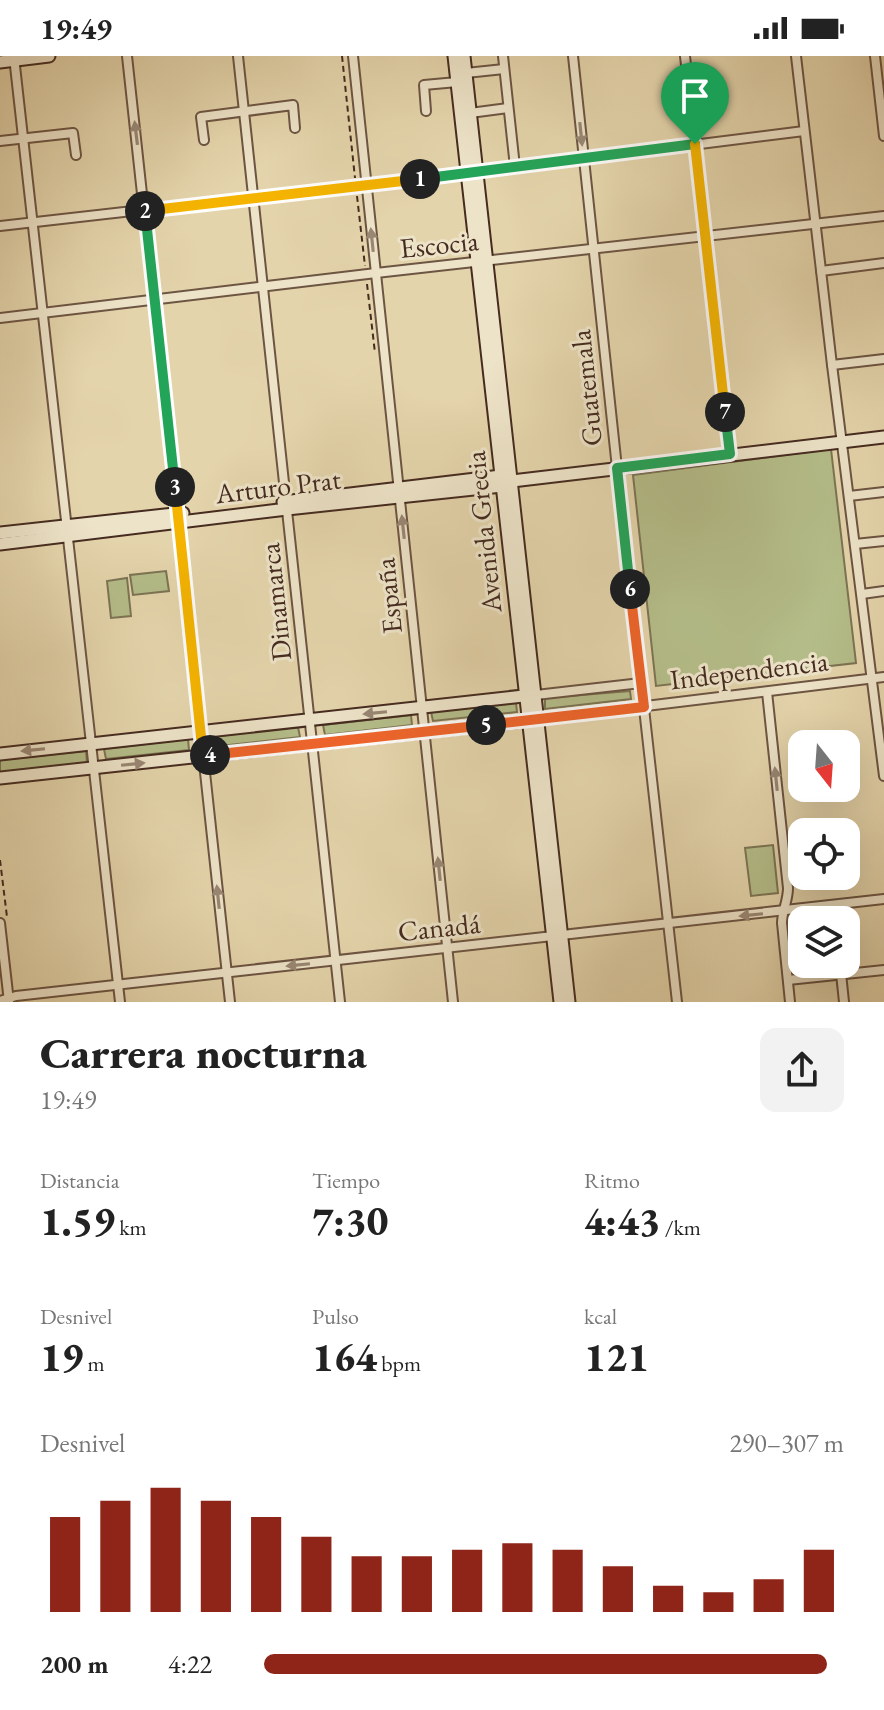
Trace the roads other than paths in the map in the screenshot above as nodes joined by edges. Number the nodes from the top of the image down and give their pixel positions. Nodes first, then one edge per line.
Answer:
1 (49, 56) edge
2 (127, 56) edge
3 (238, 56) edge
4 (353, 56) edge
5 (454, 56) edge
6 (464, 56) edge
7 (503, 56) edge
8 (573, 56) edge
9 (685, 56) edge
10 (796, 56) edge
11 (875, 56) edge
12 (14, 58) edge
13 (0, 62) edge
14 (504, 69) junction
15 (462, 78) junction
16 (881, 84) edge
17 (508, 108) junction
18 (244, 111) junction
19 (426, 111) dead end
20 (470, 113) junction
21 (295, 128) dead end
22 (804, 131) junction
23 (884, 136) edge
24 (24, 139) junction
25 (204, 140) dead end
26 (0, 141) edge
27 (695, 144) junction
28 (76, 155) dead end
29 (584, 158) junction
30 (515, 167) junction
31 (472, 172) junction
32 (366, 185) junction
33 (253, 198) junction
34 (145, 210) junction
35 (884, 216) edge
36 (33, 222) junction
37 (815, 224) junction
38 (0, 226) edge
39 (706, 237) junction
40 (593, 249) junction
41 (482, 261) junction
42 (884, 263) edge
43 (821, 271) junction
44 (376, 273) junction
45 (263, 287) junction
46 (155, 300) junction
47 (44, 313) junction
48 (0, 318) edge
49 (884, 359) edge
50 (832, 365) junction
51 (884, 437) edge
52 (841, 441) junction
53 (730, 454) junction
54 (617, 468) junction
55 (505, 481) junction
56 (399, 492) junction
57 (884, 492) edge
58 (849, 496) junction
59 (286, 505) junction
60 (178, 518) junction
61 (68, 531) junction
62 (0, 533) edge
63 (884, 541) edge
64 (0, 544) edge
65 (855, 544) junction
66 (884, 591) edge
67 (862, 594) junction
68 (884, 677) edge
69 (872, 679) junction
70 (641, 683) junction
71 (767, 692) junction
72 (531, 695) junction
73 (644, 707) junction
74 (422, 708) junction
75 (310, 720) junction
76 (534, 720) junction
77 (201, 732) junction
78 (425, 732) junction
79 (92, 744) junction
80 (312, 744) junction
81 (882, 747) edge
82 (0, 754) edge
83 (203, 756) junction
84 (94, 768) junction
85 (884, 776) edge
86 (0, 778) edge
87 (884, 899) edge
88 (833, 905) joint
89 (783, 911) junction
90 (0, 923) edge
91 (669, 924) junction
92 (557, 937) junction
93 (448, 948) junction
94 (335, 961) junction
95 (884, 970) edge
96 (860, 972) edge
97 (227, 973) junction
98 (806, 978) edge
99 (842, 978) edge
100 (788, 980) junction
101 (118, 984) junction
102 (6, 1001) edge
103 (120, 1002) edge
104 (230, 1002) edge
105 (340, 1002) edge
106 (453, 1002) edge
107 (560, 1002) edge
108 (569, 1002) edge
109 (677, 1002) edge
110 (790, 1002) edge
111 (844, 1002) edge

1 - 12 main road
34 -> 2 street
3 - 18 street, Dinamarca
4 - 32 street, España
5 - 15 main road, Avenida Grecia
6 - 15 main road, Avenida Grecia
7 - 14 street
8 -> 29 street, Guatemala
9 - 27 street
10 - 22 street
11 - 16 street
12 - 13 main road
12 - 24 street
14 - 15 street
14 - 17 street
15 - 19 street
15 - 20 main road, Avenida Grecia
15 - 31 main road, Avenida Grecia
16 - 23 street
17 - 20 street
17 - 30 street
18 - 21 street
18 - 25 street
18 - 33 street, Dinamarca
20 - 31 main road, Avenida Grecia
22 - 27 street
22 - 37 street
24 - 26 street
24 - 28 street
24 - 36 street
27 - 29 street
27 - 39 street
29 - 30 street
29 - 40 street, Guatemala
30 - 31 street
31 - 32 street
31 - 41 main road, Avenida Grecia
32 - 33 street
44 -> 32 street, España
33 - 34 street
33 - 45 street, Dinamarca
34 - 36 street
34 - 46 street
35 - 37 street, Escocia
36 - 38 street
36 - 47 street
37 - 39 street, Escocia
37 - 43 street
39 - 40 street, Escocia
39 - 53 street
40 - 41 street, Escocia
40 - 54 street, Guatemala
41 - 44 street, Escocia
41 - 55 main road, Avenida Grecia
42 - 43 street
43 - 50 street
44 - 45 street, Escocia
44 - 56 street, España
45 - 46 street, Escocia
45 - 59 street, Dinamarca
46 - 47 street, Escocia
46 - 60 street
47 - 48 street, Escocia
47 - 61 street
49 - 50 street
50 - 52 street
51 - 52 main road, Arturo Prat
52 - 53 main road, Arturo Prat
52 - 58 street
53 - 54 main road, Arturo Prat
54 - 55 main road, Arturo Prat
54 - 70 street, Guatemala
55 - 56 main road, Arturo Prat
55 - 72 main road, Avenida Grecia
56 - 59 main road, Arturo Prat
74 -> 56 street, España
57 - 58 street
58 - 65 street
59 - 60 main road, Arturo Prat
59 - 75 street, Dinamarca
60 - 61 main road, Arturo Prat
60 - 77 street
61 - 62 main road, Arturo Prat
61 - 64 main road, Arturo Prat
61 - 79 street
63 - 65 street
65 - 67 street
66 - 67 street
67 - 69 street
68 - 69 street, Independencia
69 - 71 street, Independencia
69 - 81 street
70 - 72 street, Independencia
70 - 73 street, Guatemala
71 - 73 street, Independencia
89 -> 71 street
72 - 74 main road, Independencia
72 - 76 main road, Avenida Grecia
73 - 76 street, Independencia
73 - 91 street, Guatemala
74 -> 75 main road, Independencia
74 - 78 street, España
75 - 77 main road, Independencia
75 - 80 street, Dinamarca
76 - 78 main road, Independencia
76 - 92 main road, Avenida Grecia
77 - 79 main road, Independencia
77 - 83 street
78 - 80 main road, Independencia
93 -> 78 street, España
79 -> 82 main road, Independencia
79 - 84 street
80 - 83 main road, Independencia
80 - 94 street, Dinamarca
81 - 85 street
84 -> 83 main road, Independencia
97 -> 83 street
84 - 86 main road, Independencia
84 - 101 street
87 - 88 street, Canadá
88 - 89 street, Canadá
89 -> 91 street, Canadá
89 - 100 street
90 - 102 street
91 - 92 street, Canadá
91 - 109 street, Guatemala
92 - 93 street, Canadá
92 - 107 main road, Avenida Grecia
92 - 108 main road, Avenida Grecia
93 - 94 street, Canadá
93 - 106 street, España
94 -> 97 street, Canadá
94 - 105 street, Dinamarca
95 - 96 street
97 - 101 street, Canadá
97 - 104 street
98 - 100 street
99 - 111 street
100 - 110 street
101 - 102 street, Canadá
101 - 103 street

